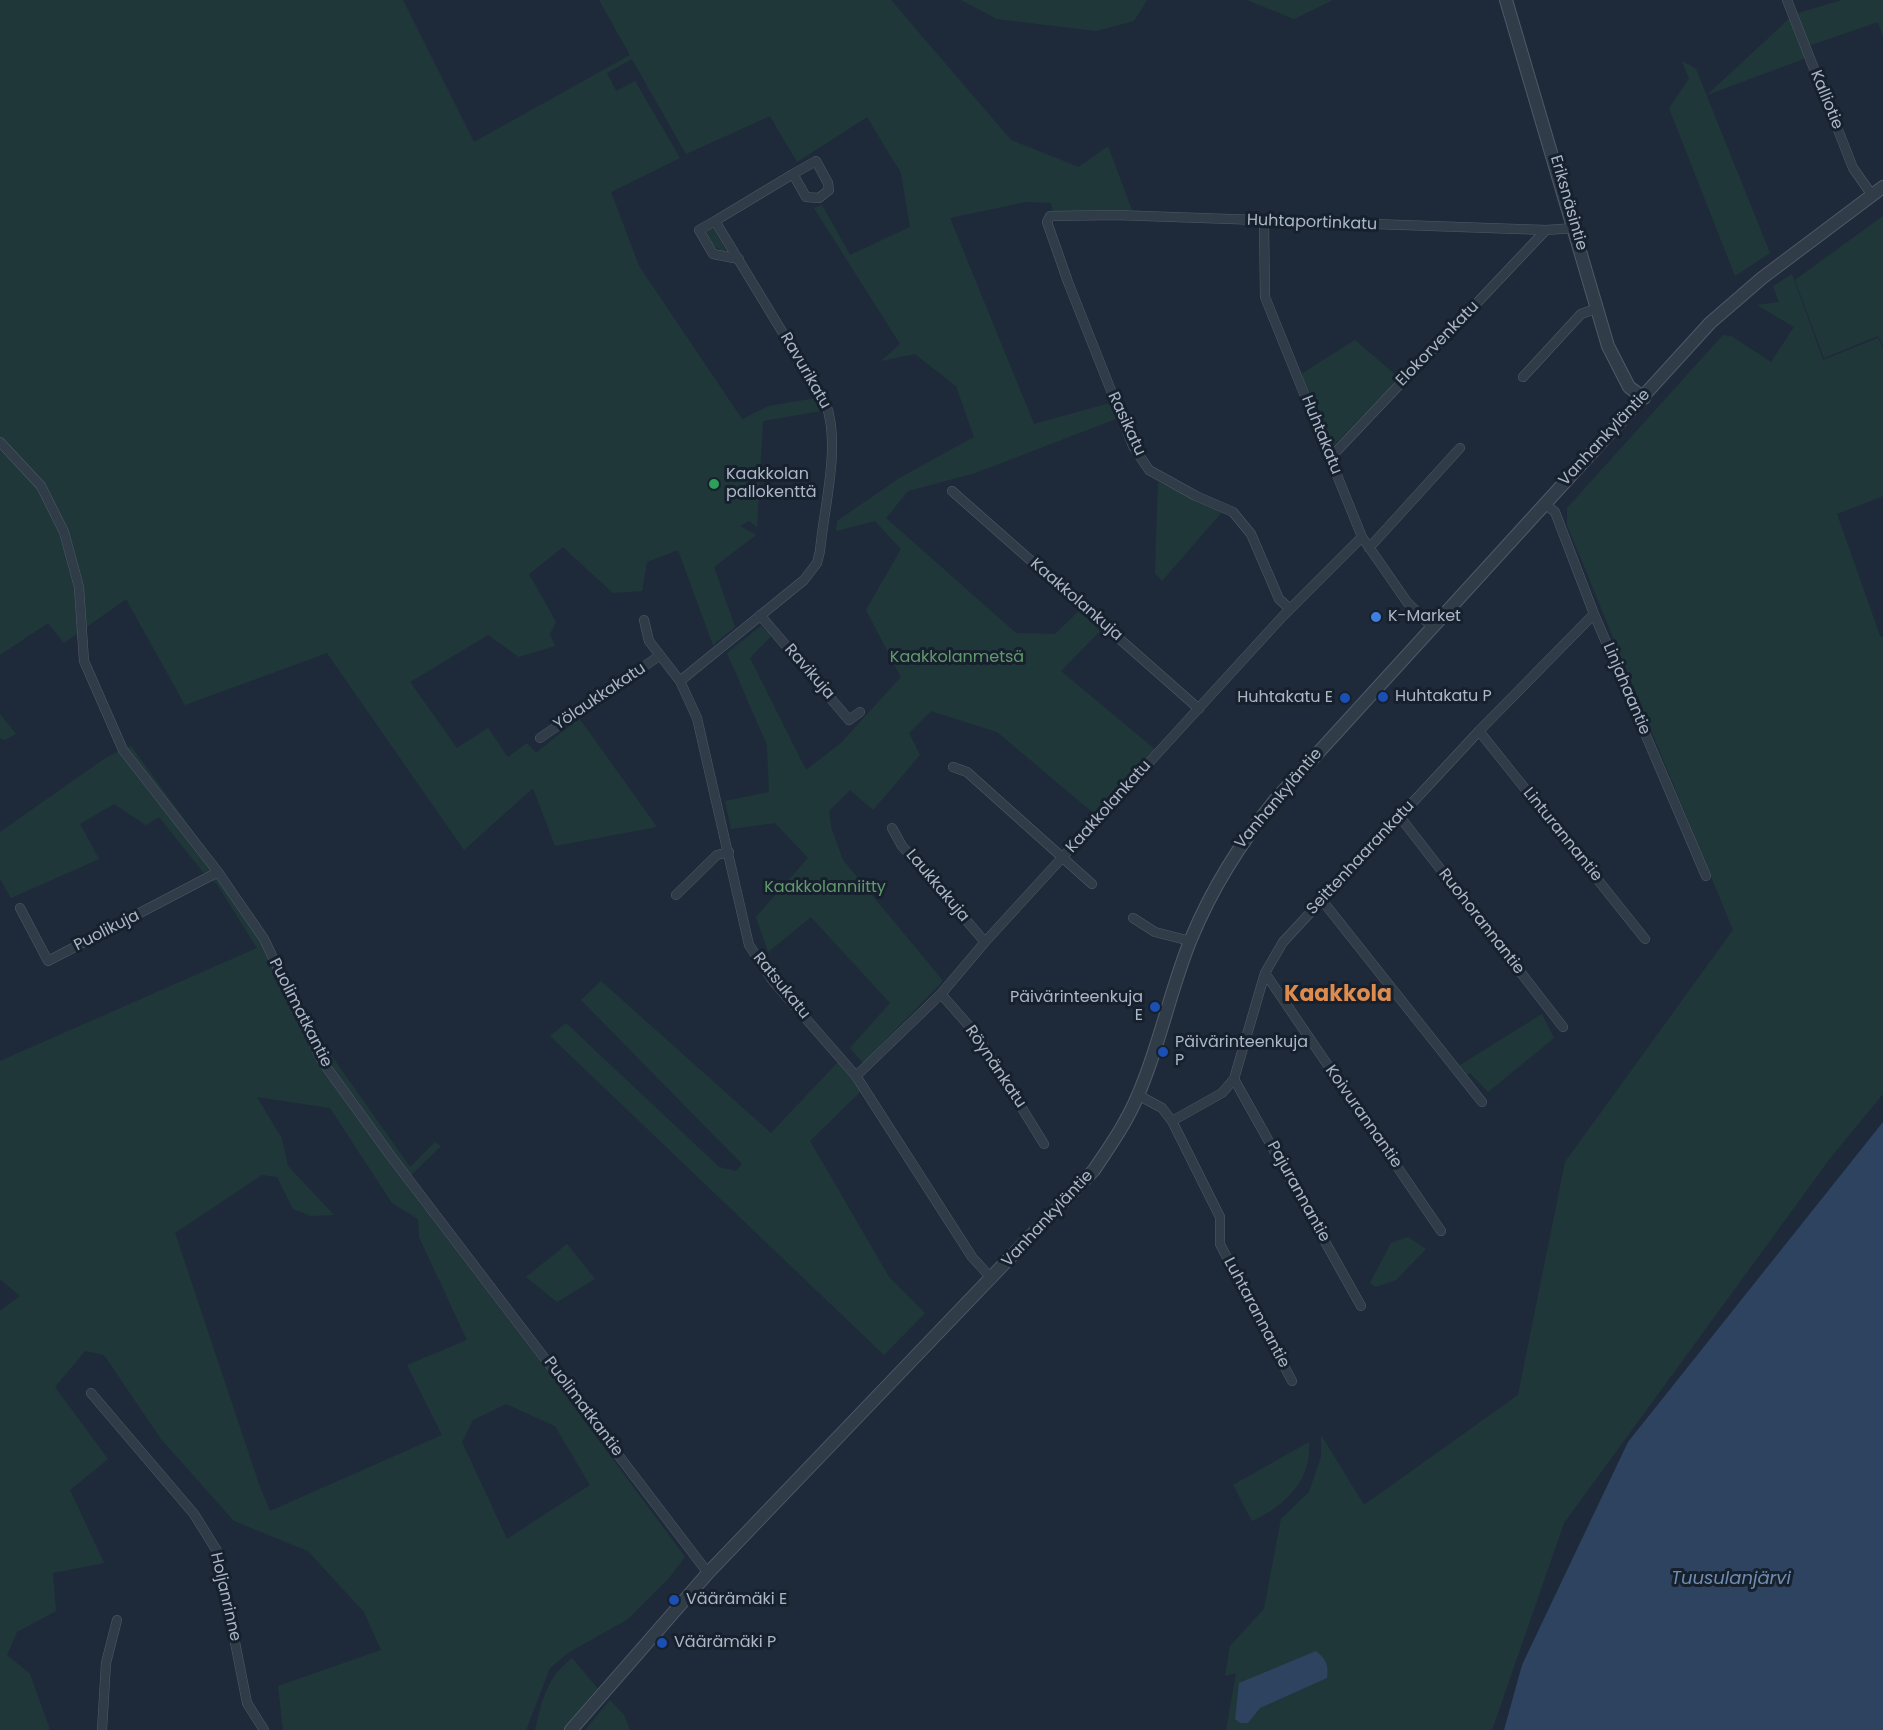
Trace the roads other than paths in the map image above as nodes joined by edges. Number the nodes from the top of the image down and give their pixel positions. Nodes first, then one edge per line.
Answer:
1 (1506, 0) edge
2 (1787, 0) edge
3 (793, 174) dead end
4 (1883, 187) edge
5 (1872, 195) junction
6 (1050, 216) joint
7 (715, 221) junction
8 (1264, 222) junction
9 (1575, 228) junction
10 (1546, 230) junction
11 (738, 260) junction
12 (1598, 308) junction
13 (1523, 377) dead end
14 (1644, 398) junction
15 (0, 442) edge
16 (1460, 448) dead end
17 (1330, 457) junction
18 (952, 491) dead end
19 (1545, 504) junction
20 (1362, 537) junction
21 (1369, 548) junction
22 (1290, 609) junction
23 (1594, 614) junction
24 (760, 615) junction
25 (644, 620) dead end
26 (1432, 627) junction
27 (660, 656) junction
28 (680, 681) junction
29 (1199, 709) junction
30 (860, 712) dead end
31 (1479, 731) junction
32 (540, 738) dead end
33 (953, 767) dead end
34 (1400, 817) junction
35 (892, 828) dead end
36 (729, 852) junction
37 (1062, 859) junction
38 (218, 872) junction
39 (1706, 876) dead end
40 (1092, 884) dead end
41 (676, 895) dead end
42 (1321, 899) junction
43 (20, 908) dead end
44 (1133, 918) dead end
45 (1646, 939) dead end
46 (1190, 941) junction
47 (985, 942) junction
48 (1265, 973) junction
49 (941, 994) junction
50 (1563, 1027) dead end
51 (856, 1076) junction
52 (1234, 1079) junction
53 (1138, 1095) junction
54 (1482, 1102) dead end
55 (1172, 1121) junction
56 (1044, 1144) dead end
57 (1441, 1231) dead end
58 (992, 1279) junction
59 (1361, 1306) dead end
60 (1292, 1381) dead end
61 (91, 1394) dead end
62 (708, 1573) junction
63 (117, 1620) dead end
64 (102, 1730) edge
65 (264, 1730) edge
66 (571, 1730) edge

1 - 9 street, Eriksnäsintie
2 - 5 street, Kalliotie
3 - 7 street
4 - 5 street, Vanhankyläntie
5 - 14 street, Vanhankyläntie
6 - 8 street, Huhtaportinkatu
6 - 22 street, Rasikatu
7 - 11 street, Ravurikatu
7 - 11 street
8 - 10 street, Huhtaportinkatu
8 - 17 street, Huhtakatu
9 - 10 street, Huhtaportinkatu
9 - 12 street, Eriksnäsintie
10 - 17 street, Elokorvenkatu
11 - 24 street, Ravurikatu
12 - 13 street
12 - 14 street, Eriksnäsintie
14 - 19 street, Vanhankyläntie
15 - 38 street, Puolimatkantie
16 - 21 street
17 - 20 street, Huhtakatu
18 - 29 street, Kaakkolankuja
19 - 23 street, Linjahaantie
19 - 26 street, Vanhankyläntie
20 - 21 street, Huhtakatu
20 - 22 street, Kaakkolankatu
21 - 26 street, Huhtakatu
22 - 29 street, Kaakkolankatu
23 - 31 street, Seittenhaarankatu
23 - 39 street, Linjahaantie
24 - 28 street, Ravurikatu
24 - 30 street, Ravikuja
25 - 27 street, Ratsukatu
26 - 46 street, Vanhankyläntie
27 - 28 street, Ratsukatu
27 - 32 street, Yölaukkakatu
28 - 36 street, Ratsukatu
29 - 37 street, Kaakkolankatu
31 - 34 street, Seittenhaarankatu
31 - 45 street, Linturannantie
33 - 37 street
34 - 42 street, Seittenhaarankatu
34 - 50 street, Ruohorannantie
35 - 47 street, Laukkakuja
36 - 41 street
36 - 51 street, Ratsukatu
37 - 40 street
37 - 47 street, Kaakkolankatu
38 - 43 street, Puolikuja
38 - 62 street, Puolimatkantie
42 - 48 street, Seittenhaarankatu
42 - 54 street
44 - 46 street
46 - 53 street, Vanhankyläntie
47 - 49 street, Kaakkolankatu
48 - 52 street, Seittenhaarankatu
48 - 57 street, Koivurannantie
49 - 51 street, Kaakkolankatu
49 - 56 street, Röynänkatu
51 - 58 street, Ratsukatu
52 - 55 street
52 - 59 street, Pajurannantie
53 - 55 street, Luhtarannantie
53 - 58 street, Vanhankyläntie
55 - 60 street, Luhtarannantie
58 - 62 street, Vanhankyläntie
61 - 65 street, Holjanrinne
62 - 66 street, Vanhankyläntie
63 - 64 street

